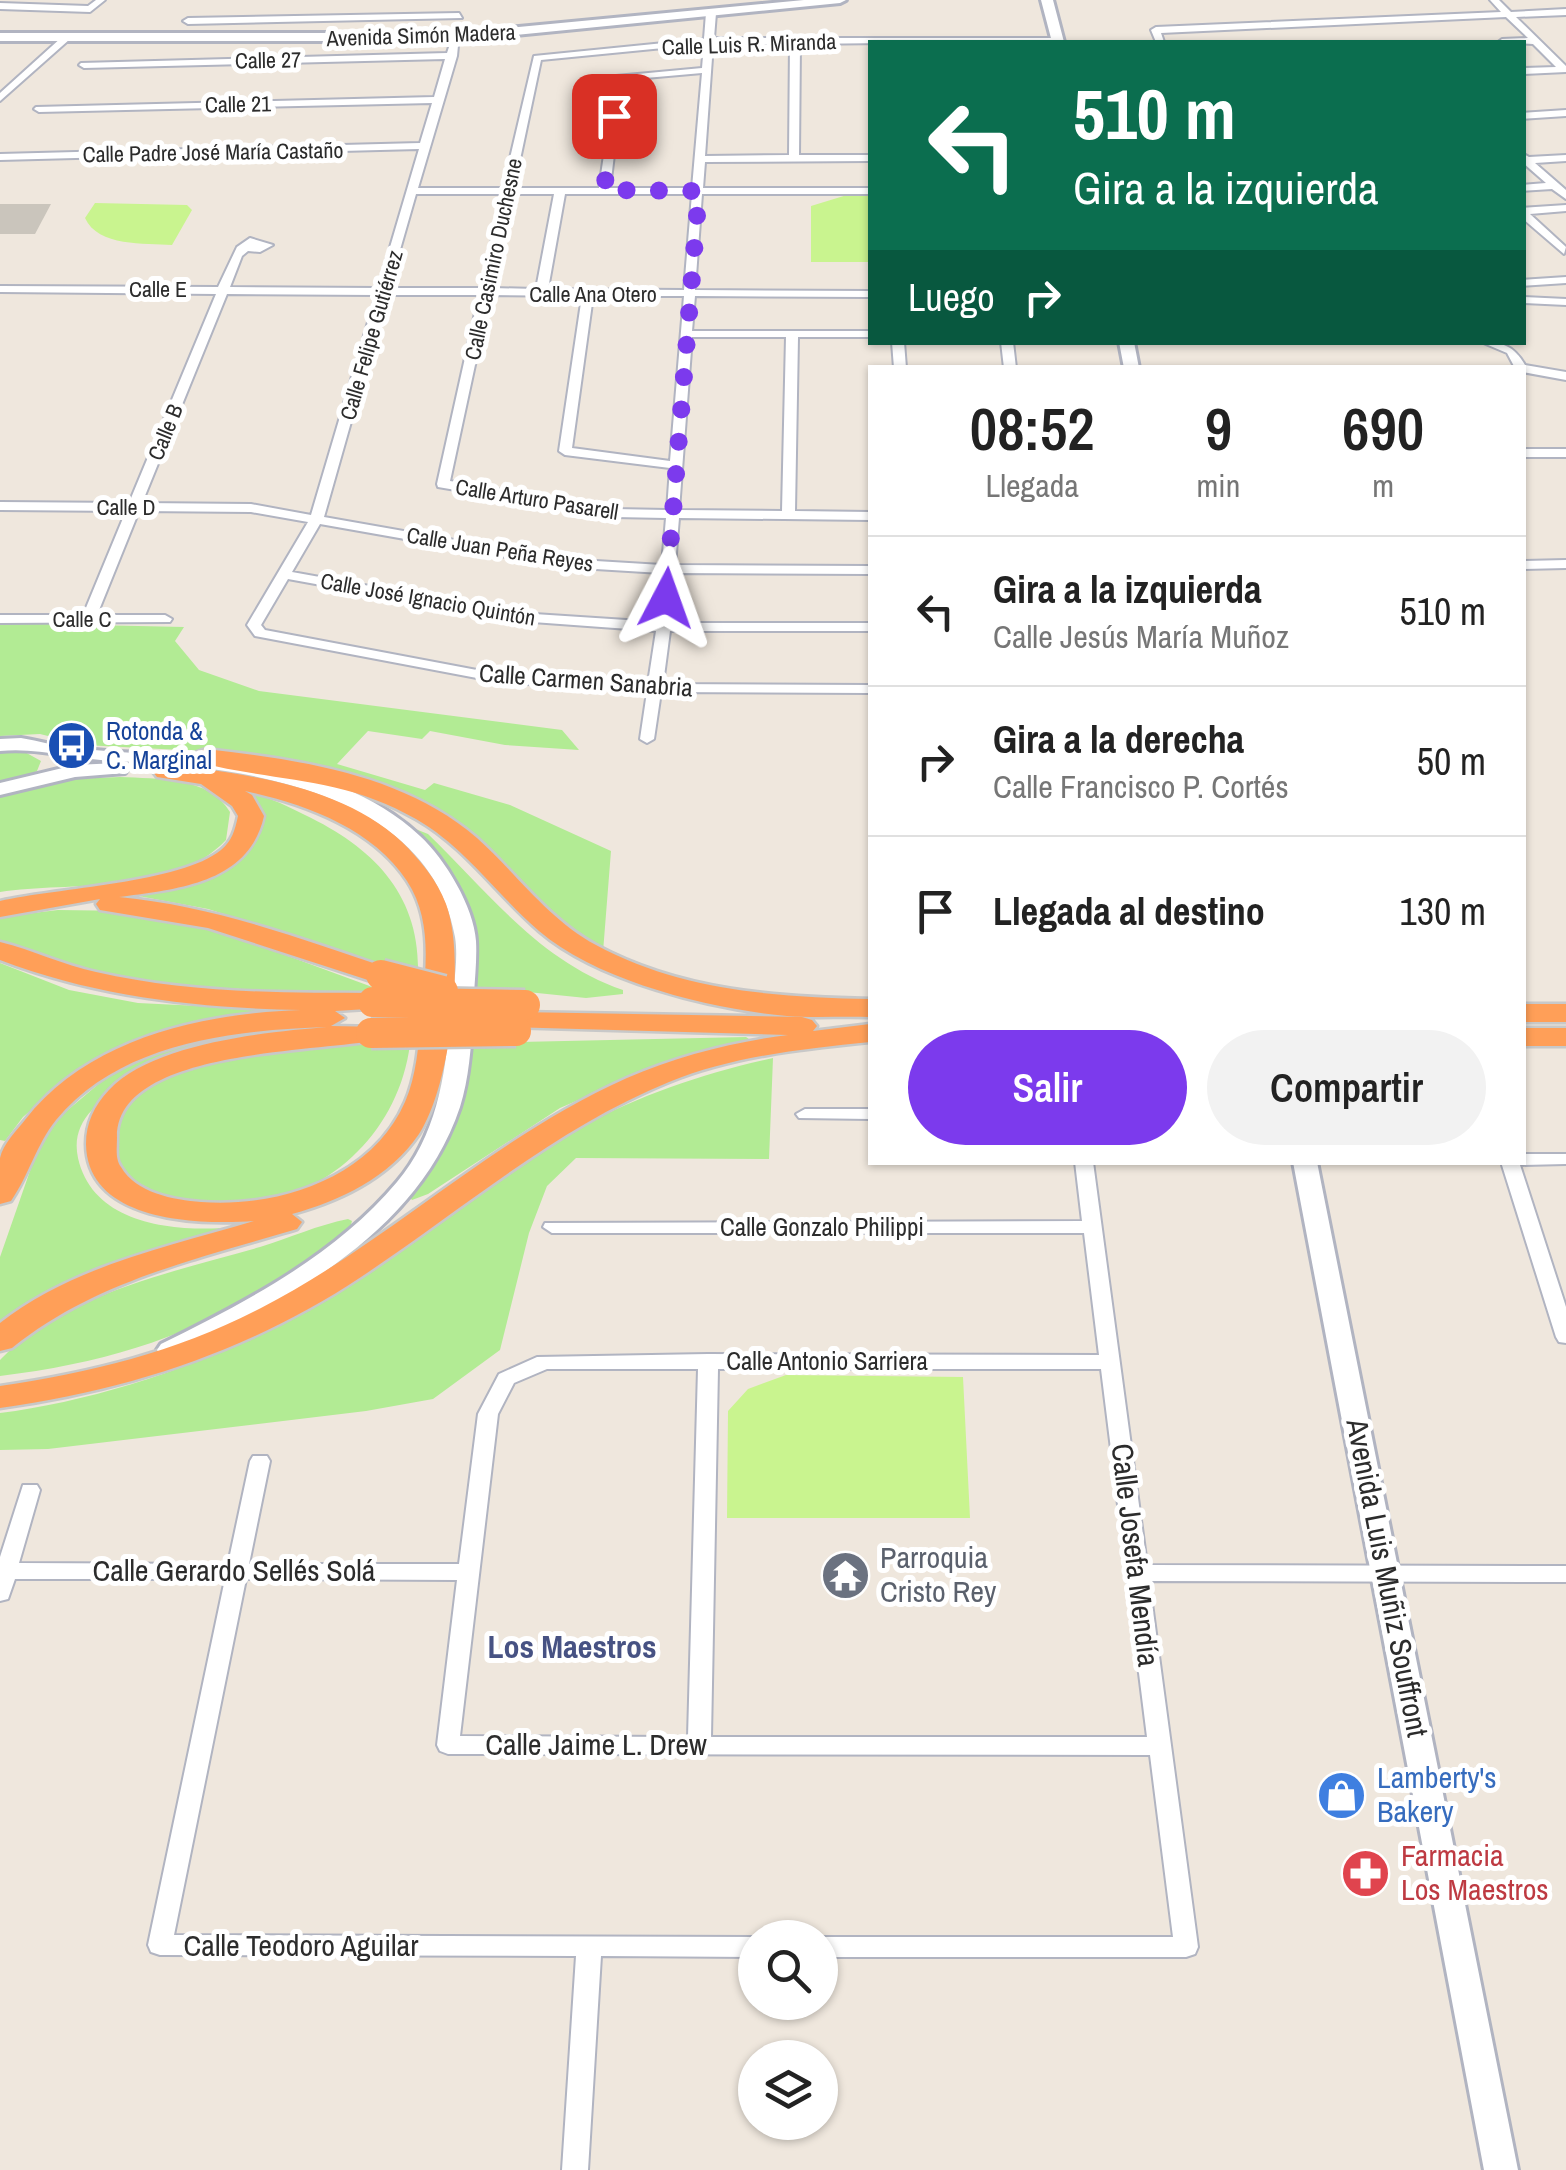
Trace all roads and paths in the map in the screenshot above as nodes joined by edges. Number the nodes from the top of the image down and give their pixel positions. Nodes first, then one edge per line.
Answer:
1 (101, 0) edge
2 (470, 0) edge
3 (840, 0) edge
4 (1047, 0) edge
5 (1494, 0) edge
6 (0, 6) edge
7 (1566, 12) edge
8 (712, 14) junction
9 (1508, 14) junction
10 (458, 16) junction
11 (188, 22) dead end
12 (451, 37) junction
13 (0, 38) edge
14 (65, 39) junction
15 (1057, 40) edge
16 (1159, 40) edge
17 (710, 41) junction
18 (794, 41) junction
19 (1526, 41) edge
20 (1535, 41) junction
21 (868, 42) edge
22 (452, 56) junction
23 (560, 56) joint
24 (84, 64) dead end
25 (1565, 69) edge
26 (708, 70) junction
27 (1526, 71) edge
28 (16, 83) junction
29 (0, 84) edge
30 (0, 98) edge
31 (438, 100) junction
32 (38, 109) dead end
33 (1566, 113) edge
34 (1526, 116) edge
35 (425, 146) junction
36 (0, 157) edge
37 (702, 158) junction
38 (794, 158) junction
39 (868, 158) edge
40 (1526, 158) edge
41 (1566, 158) edge
42 (1526, 159) edge
43 (1554, 186) junction
44 (1526, 188) edge
45 (413, 190) junction
46 (604, 190) junction
47 (508, 191) junction
48 (560, 191) junction
49 (699, 191) junction
50 (868, 191) edge
51 (1566, 196) edge
52 (1566, 208) edge
53 (1526, 212) edge
54 (1526, 216) edge
55 (244, 249) dead end
56 (1564, 251) edge
57 (1566, 280) edge
58 (1526, 284) edge
59 (0, 289) edge
60 (223, 290) junction
61 (317, 293) joint
62 (383, 294) junction
63 (486, 294) junction
64 (541, 294) junction
65 (588, 294) junction
66 (691, 294) junction
67 (868, 294) edge
68 (1526, 300) edge
69 (1566, 302) edge
70 (688, 334) junction
71 (792, 334) junction
72 (868, 334) edge
73 (1494, 345) edge
74 (1520, 365) edge
75 (1526, 369) edge
76 (1566, 376) edge
77 (1526, 453) edge
78 (1566, 453) edge
79 (676, 465) junction
80 (443, 484) joint
81 (0, 506) edge
82 (134, 506) junction
83 (251, 508) joint
84 (788, 516) junction
85 (868, 516) edge
86 (672, 517) junction
87 (317, 518) junction
88 (1566, 564) edge
89 (1526, 565) edge
90 (668, 569) junction
91 (868, 570) edge
92 (286, 575) junction
93 (0, 618) edge
94 (88, 618) junction
95 (165, 619) dead end
96 (256, 621) joint
97 (664, 627) junction
98 (868, 627) edge
99 (656, 688) junction
100 (868, 688) edge
101 (648, 739) dead end
102 (0, 746) edge
103 (55, 753) junction
104 (169, 764) junction
105 (48, 776) junction
106 (0, 789) edge
107 (8, 907) edge
108 (0, 950) edge
109 (375, 1007) junction
110 (868, 1008) edge
111 (1526, 1012) edge
112 (1566, 1012) edge
113 (784, 1016) junction
114 (520, 1019) junction
115 (868, 1030) edge
116 (868, 1030) edge
117 (1526, 1037) edge
118 (1566, 1037) edge
119 (457, 1038) junction
120 (806, 1114) dead end
121 (868, 1114) edge
122 (1526, 1160) edge
123 (1566, 1160) edge
124 (1084, 1165) edge
125 (1307, 1165) edge
126 (1511, 1165) edge
127 (0, 1194) edge
128 (552, 1227) dead end
129 (1092, 1227) junction
130 (1566, 1337) edge
131 (0, 1340) edge
132 (708, 1361) junction
133 (544, 1362) joint
134 (1110, 1362) junction
135 (118, 1377) junction
136 (0, 1397) edge
137 (260, 1461) dead end
138 (30, 1490) dead end
139 (238, 1571) junction
140 (467, 1572) junction
141 (1139, 1572) junction
142 (1387, 1573) junction
143 (1566, 1574) edge
144 (2, 1578) edge
145 (699, 1745) junction
146 (1158, 1746) junction
147 (590, 1947) junction
148 (738, 1947) edge
149 (838, 1947) edge
150 (575, 2170) edge
151 (1501, 2170) edge

1 - 6 street
2 - 10 street, Calle Felipe Gutiérrez
3 - 8 street, Avenida Simón Madera
4 - 15 street
5 - 9 street
7 - 9 street
8 - 12 street, Avenida Simón Madera
8 - 17 street
9 - 16 street
9 - 20 street
10 - 11 street
10 - 12 street, Calle Felipe Gutiérrez
12 - 14 street, Avenida Simón Madera
12 - 22 street, Calle Felipe Gutiérrez
13 - 14 street, Avenida Simón Madera
14 - 28 street
17 - 18 street, Calle Luis R. Miranda
17 - 23 street, Calle Luis R. Miranda
17 - 26 street
18 - 21 street, Calle Luis R. Miranda
18 - 38 street
19 - 20 street
20 - 25 street
22 - 24 street, Calle 27
22 - 31 street, Calle Felipe Gutiérrez
23 - 47 street, Calle Casimiro Duchesne
25 - 27 street
26 - 37 street
26 - 46 street
28 - 29 street
28 - 30 street
31 - 32 street, Calle 21
31 - 35 street, Calle Felipe Gutiérrez
33 - 34 street
35 - 36 street, Calle Padre José María Castaño
35 - 45 street, Calle Felipe Gutiérrez
37 - 38 street
37 - 49 street
38 - 39 street
40 - 41 street
42 - 43 street
43 - 44 street
43 - 51 street
45 - 47 street
45 - 62 street, Calle Felipe Gutiérrez
46 - 48 street
46 - 49 street
47 - 48 street
47 - 63 street, Calle Casimiro Duchesne
48 - 64 street
49 - 50 street
49 - 66 street
52 - 53 street
54 - 56 street
55 - 60 street, Calle B
57 - 58 street
59 - 60 street, Calle E
60 - 61 street, Calle E
60 - 82 street, Calle B
61 - 62 street, Calle Ana Otero
62 - 63 street, Calle Ana Otero
62 - 87 street, Calle Felipe Gutiérrez
63 - 64 street, Calle Ana Otero
63 - 80 street, Calle Casimiro Duchesne
64 - 65 street, Calle Ana Otero
65 - 66 street, Calle Ana Otero
65 - 79 street
66 - 67 street, Calle Ana Otero
66 - 70 street
68 - 69 street
70 - 71 street
70 - 79 street
71 - 72 street
71 - 84 street
73 - 74 street
75 - 76 street
77 - 78 street
79 - 86 street
80 - 86 street, Calle Arturo Pasarell
81 - 82 street, Calle D
82 - 83 street, Calle D
82 - 94 street, Calle B
83 - 87 street, Calle Juan Peña Reyes
84 - 85 street, Calle Arturo Pasarell
84 - 86 street, Calle Arturo Pasarell
86 - 90 street
87 - 90 street, Calle Juan Peña Reyes
87 - 92 street, Calle Felipe Gutiérrez
88 - 89 street
90 - 91 street, Calle Juan Peña Reyes
90 - 97 street
92 - 96 street, Calle Felipe Gutiérrez
92 - 97 street, Calle José Ignacio Quintón
93 - 94 street, Calle C
94 - 95 street, Calle C
96 - 99 street, Calle Carmen Sanabria
97 - 98 street, Calle José Ignacio Quintón
97 - 99 street
99 - 100 street, Calle Carmen Sanabria
99 - 101 street
102 - 103 street
103 - 104 street
103 - 105 street
104 - 105 street
104 - 107 highway
104 - 109 highway
104 - 113 highway
104 - 119 street
105 - 106 street
107 - 109 highway
108 - 109 highway
109 - 114 highway, bridge
109 - 114 highway, bridge
109 - 127 highway
110 - 113 highway
111 - 112 highway
113 - 114 highway
113 - 115 highway
116 - 135 highway
117 - 118 highway
119 - 131 highway
119 - 135 street
120 - 121 street
122 - 123 street
124 - 129 street, Calle Josefa Mendía
125 - 142 street, Avenida Luis Muñiz Souffront
126 - 130 street
128 - 129 street, Calle Gonzalo Philippi
129 - 134 street, Calle Josefa Mendía
132 - 133 street, Calle Antonio Sarriera
132 - 134 street, Calle Antonio Sarriera
132 - 145 street
133 - 140 street, Calle Jaime L. Drew
134 - 141 street, Calle Josefa Mendía
135 - 136 highway
137 - 139 street, Calle Teodoro Aguilar
138 - 144 street
139 - 140 street, Calle Gerardo Sellés Solá
139 - 144 street, Calle Gerardo Sellés Solá
139 - 147 street, Calle Teodoro Aguilar
140 - 145 street, Calle Jaime L. Drew
141 - 142 street
141 - 146 street, Calle Josefa Mendía
142 - 143 street
142 - 151 street, Avenida Luis Muñiz Souffront
145 - 146 street, Calle Jaime L. Drew
146 - 149 street, Calle Josefa Mendía
147 - 148 street, Calle Teodoro Aguilar
147 - 150 street

